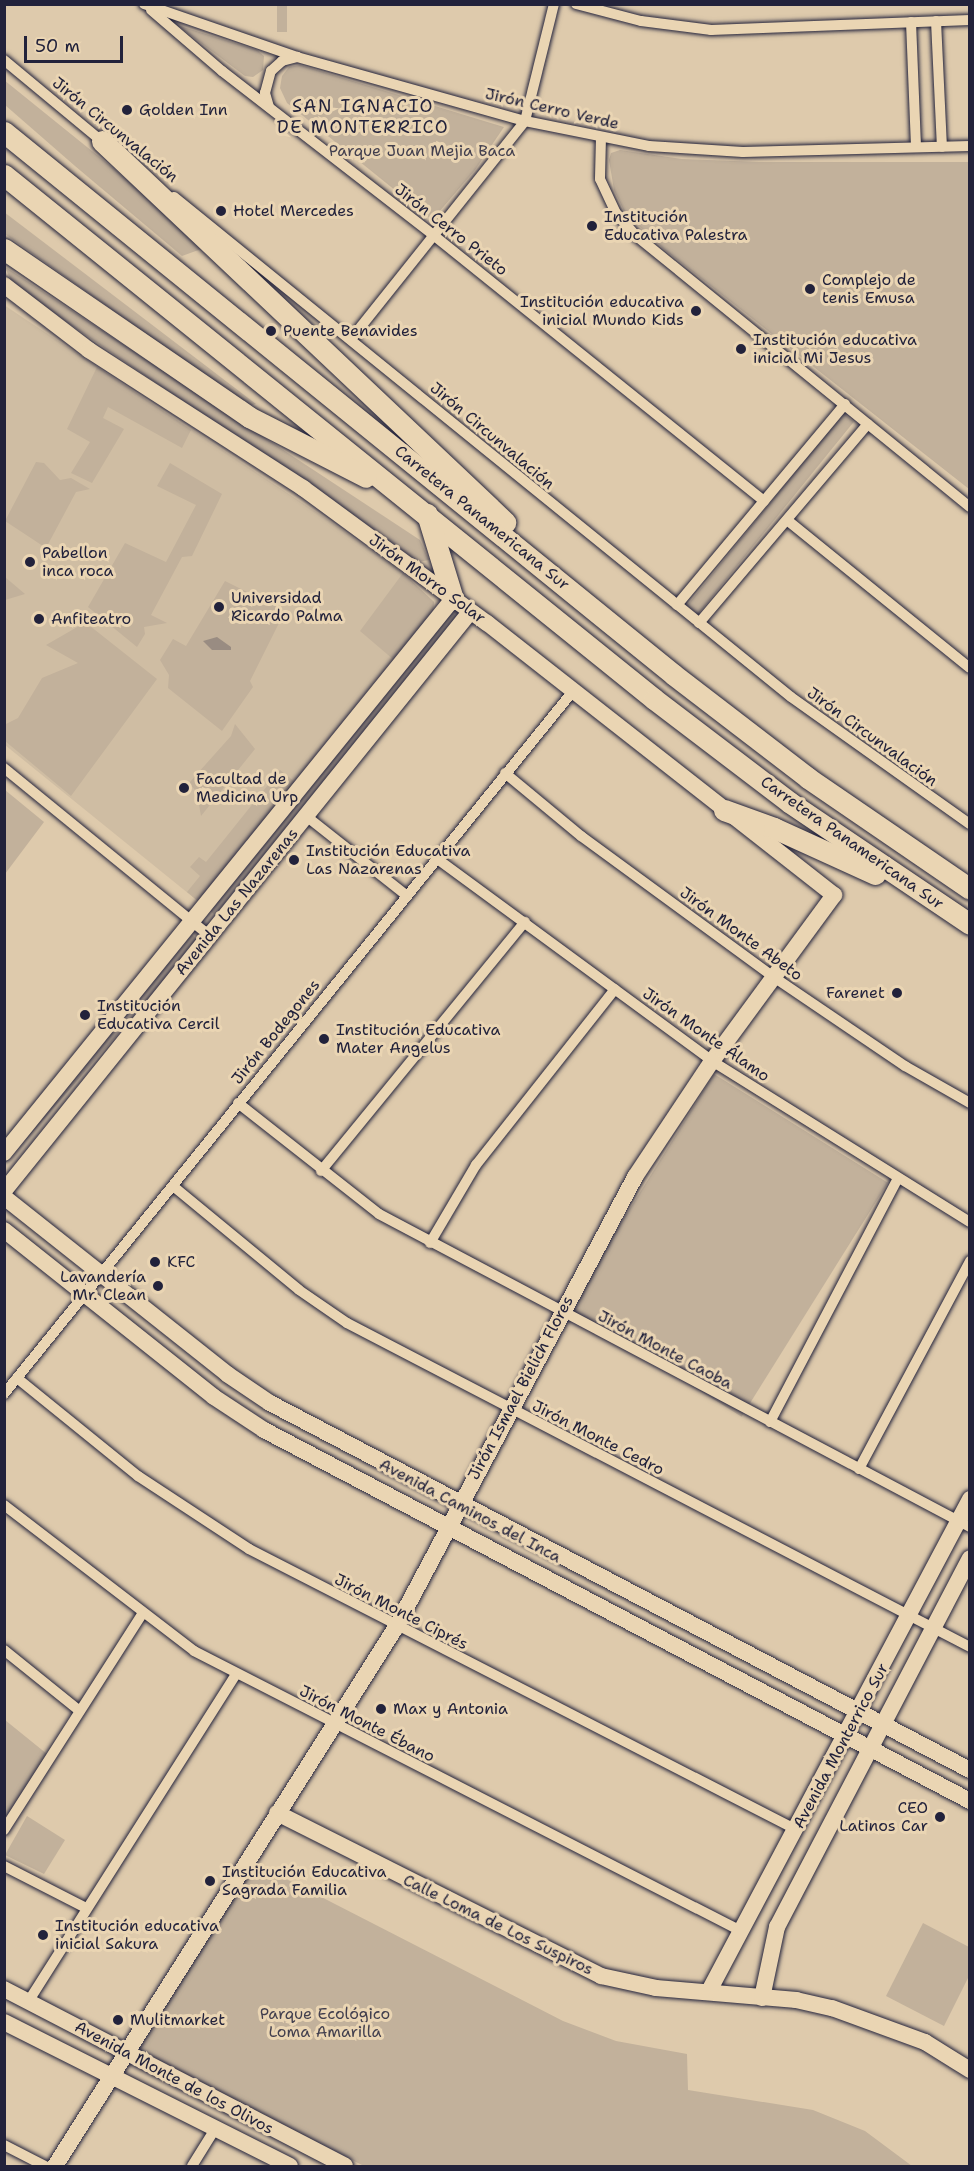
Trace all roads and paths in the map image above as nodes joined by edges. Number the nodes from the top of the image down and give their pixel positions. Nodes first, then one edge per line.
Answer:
1 (555, 4) edge
2 (576, 4) edge
3 (145, 5) edge
4 (969, 20) edge
5 (936, 21) junction
6 (911, 22) junction
7 (297, 57) junction
8 (4, 60) edge
9 (269, 108) junction
10 (525, 121) junction
11 (4, 132) edge
12 (601, 137) junction
13 (102, 141) junction
14 (969, 146) edge
15 (916, 147) junction
16 (942, 147) junction
17 (4, 175) edge
18 (432, 234) junction
19 (4, 249) edge
20 (4, 285) edge
21 (351, 339) junction
22 (845, 404) junction
23 (868, 424) junction
24 (405, 496) junction
25 (765, 501) junction
26 (969, 507) edge
27 (427, 514) junction
28 (787, 520) junction
29 (577, 595) junction
30 (453, 599) junction
31 (677, 605) junction
32 (470, 612) junction
33 (699, 623) junction
34 (969, 668) edge
35 (573, 691) junction
36 (4, 768) edge
37 (505, 773) junction
38 (724, 810) junction
39 (306, 816) junction
40 (969, 824) edge
41 (436, 858) junction
42 (969, 889) edge
43 (406, 895) junction
44 (834, 895) joint
45 (929, 899) junction
46 (192, 921) junction
47 (525, 922) junction
48 (969, 924) edge
49 (210, 936) junction
50 (775, 978) junction
51 (615, 989) junction
52 (712, 1061) junction
53 (969, 1102) edge
54 (238, 1103) junction
55 (4, 1153) edge
56 (321, 1172) junction
57 (897, 1180) junction
58 (173, 1186) junction
59 (4, 1191) edge
60 (4, 1197) edge
61 (969, 1222) edge
62 (4, 1230) edge
63 (430, 1243) junction
64 (969, 1261) edge
65 (103, 1273) junction
66 (86, 1295) junction
67 (561, 1311) junction
68 (17, 1378) junction
69 (4, 1394) edge
70 (510, 1409) junction
71 (770, 1422) junction
72 (859, 1469) junction
73 (969, 1498) edge
74 (4, 1505) edge
75 (460, 1506) junction
76 (964, 1524) edge
77 (448, 1529) junction
78 (969, 1558) edge
79 (142, 1614) junction
80 (909, 1614) junction
81 (396, 1627) junction
82 (933, 1627) junction
83 (969, 1647) edge
84 (4, 1650) edge
85 (236, 1674) junction
86 (80, 1711) junction
87 (858, 1712) junction
88 (336, 1725) junction
89 (882, 1725) junction
90 (845, 1736) junction
91 (870, 1749) junction
92 (969, 1770) edge
93 (969, 1801) edge
94 (277, 1814) junction
95 (4, 1830) edge
96 (797, 1830) junction
97 (4, 1866) edge
98 (84, 1907) junction
99 (741, 1931) junction
100 (4, 1989) edge
101 (709, 1991) junction
102 (762, 1998) junction
103 (28, 2002) junction
104 (4, 2022) edge
105 (125, 2053) junction
106 (969, 2070) edge
107 (111, 2076) junction
108 (215, 2129) junction
109 (4, 2145) edge
110 (45, 2166) edge
111 (55, 2166) edge
112 (192, 2166) edge
113 (290, 2166) edge
114 (345, 2166) edge

1 - 10 street
2 - 6 street
3 - 7 street, Jirón Cerro Verde
3 - 9 street, Jirón Cerro Prieto
4 - 5 street
5 - 6 street
5 - 16 street
6 - 15 street
7 - 9 street
7 - 10 street, Jirón Cerro Verde
8 - 13 street, Jirón Circunvalación
9 - 18 street, Jirón Cerro Prieto
10 - 12 street, Jirón Cerro Verde
10 - 18 street
11 - 29 highway, Carretera Panamericana Sur
12 - 15 street, Jirón Cerro Verde
12 - 22 street
13 - 21 street, Jirón Circunvalación
13 - 29 highway
14 - 16 street, Jirón Cerro Verde
15 - 16 street, Jirón Cerro Verde
17 - 24 highway, Carretera Panamericana Sur
18 - 21 street
18 - 25 street, Jirón Cerro Prieto
19 - 24 highway
20 - 30 street, Jirón Morro Solar
21 - 31 street, Jirón Circunvalación
22 - 23 street
22 - 25 street
23 - 26 street
23 - 28 street
24 - 27 highway, Carretera Panamericana Sur
25 - 31 street
27 - 30 highway
27 - 45 highway, Carretera Panamericana Sur
28 - 33 street
28 - 34 street
29 - 42 highway, Carretera Panamericana Sur
30 - 32 street, Jirón Morro Solar
30 - 46 street, Avenida Las Nazarenas
31 - 33 street, Jirón Circunvalación
32 - 35 street, Jirón Morro Solar
32 - 39 street, Avenida Las Nazarenas
33 - 40 street, Jirón Circunvalación
35 - 37 street, Jirón Bodegones
35 - 38 street, Jirón Morro Solar
36 - 46 street
37 - 41 street, Jirón Bodegones
37 - 50 street, Jirón Monte Abeto
38 - 44 street, Jirón Morro Solar
38 - 45 highway
39 - 43 street
39 - 49 street, Avenida Las Nazarenas
41 - 43 street, Jirón Bodegones
41 - 47 street, Jirón Monte Álamo
43 - 54 street, Jirón Bodegones
44 - 50 street, Jirón Ismael Bielich Flores
45 - 48 highway, Carretera Panamericana Sur
46 - 49 street
46 - 55 street, Avenida Las Nazarenas
47 - 51 street, Jirón Monte Álamo
47 - 56 street
49 - 59 street, Avenida Las Nazarenas
50 - 52 street, Jirón Ismael Bielich Flores
50 - 53 street, Jirón Monte Abeto
51 - 52 street, Jirón Monte Álamo
51 - 63 street
52 - 57 street, Jirón Monte Álamo
52 - 67 street, Jirón Ismael Bielich Flores
54 - 56 street, Jirón Monte Caoba
54 - 58 street, Jirón Bodegones
56 - 63 street, Jirón Monte Caoba
57 - 61 street, Jirón Monte Álamo
57 - 71 street
58 - 65 street, Jirón Bodegones
58 - 70 street, Jirón Monte Cedro
60 - 65 street, Avenida Caminos del Inca
62 - 66 street, Avenida Caminos del Inca
63 - 67 street, Jirón Monte Caoba
64 - 72 street
65 - 66 street, Jirón Bodegones
65 - 75 street, Avenida Caminos del Inca
66 - 68 street, Jirón Bodegones
66 - 77 street, Avenida Caminos del Inca
67 - 70 street, Jirón Ismael Bielich Flores
67 - 71 street, Jirón Monte Caoba
68 - 69 street, Jirón Bodegones
68 - 81 street, Jirón Monte Ciprés
70 - 75 street, Jirón Ismael Bielich Flores
70 - 80 street, Jirón Monte Cedro
71 - 72 street, Jirón Monte Caoba
72 - 76 street, Jirón Monte Caoba
73 - 76 street, Avenida Monterrico Sur
74 - 79 street, Jirón Monte Ébano
75 - 77 street, Jirón Ismael Bielich Flores
75 - 87 street, Avenida Caminos del Inca
76 - 80 street, Avenida Monterrico Sur
77 - 81 street, Jirón Ismael Bielich Flores
77 - 90 street, Avenida Caminos del Inca
78 - 82 street, Avenida Monterrico Sur
79 - 85 street, Jirón Monte Ébano
79 - 86 street
80 - 82 street, Jirón Monte Cedro
80 - 87 street, Avenida Monterrico Sur
81 - 88 street, Jirón Ismael Bielich Flores
81 - 96 street, Jirón Monte Ciprés
82 - 83 street, Jirón Monte Cedro
82 - 89 street, Avenida Monterrico Sur
84 - 86 street
85 - 88 street, Jirón Monte Ébano
85 - 98 street
86 - 95 street
87 - 89 street, Avenida Caminos del Inca
87 - 90 street, Avenida Monterrico Sur
88 - 94 street, Jirón Ismael Bielich Flores
88 - 99 street, Jirón Monte Ébano
89 - 91 street, Avenida Monterrico Sur
89 - 92 street, Avenida Caminos del Inca
90 - 91 street, Avenida Caminos del Inca
90 - 96 street, Avenida Monterrico Sur
91 - 93 street, Avenida Caminos del Inca
91 - 102 street, Avenida Monterrico Sur
94 - 101 street, Calle Loma de Los Suspiros
94 - 105 street, Jirón Ismael Bielich Flores
96 - 99 street, Avenida Monterrico Sur
97 - 98 street
98 - 103 street
99 - 101 street, Avenida Monterrico Sur
100 - 103 street, Avenida Monte de los Olivos
101 - 102 street, Calle Loma de Los Suspiros
102 - 106 street, Calle Loma de Los Suspiros
103 - 105 street, Avenida Monte de los Olivos
104 - 107 street, Avenida Monte de los Olivos
105 - 107 street, Jirón Ismael Bielich Flores
105 - 114 street, Avenida Monte de los Olivos
107 - 108 street, Avenida Monte de los Olivos
107 - 111 street, Jirón Ismael Bielich Flores
108 - 112 street
108 - 113 street, Avenida Monte de los Olivos
109 - 110 street

